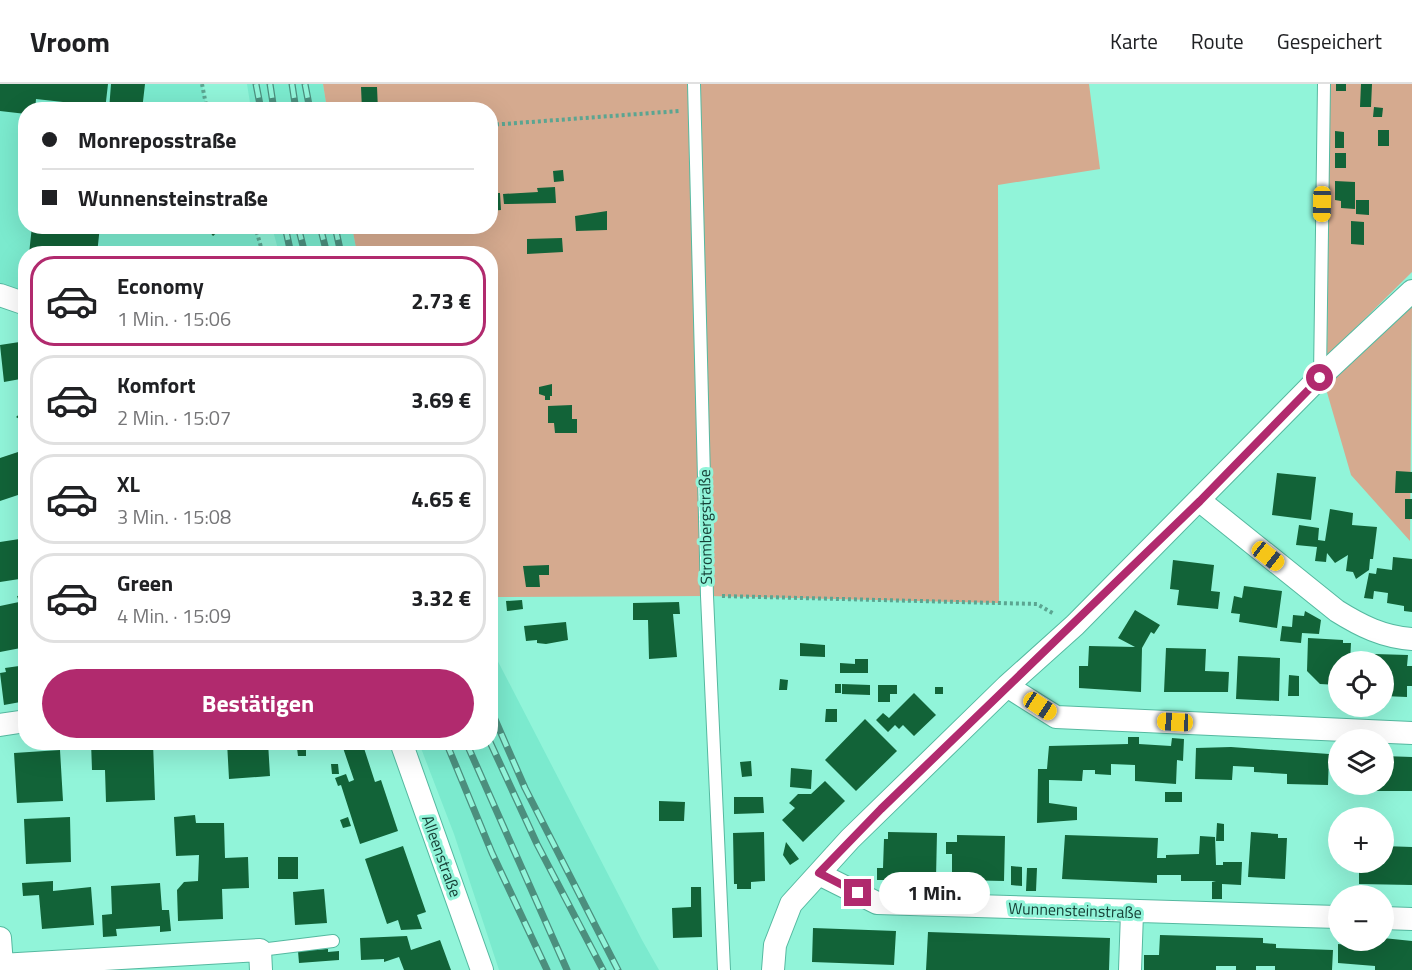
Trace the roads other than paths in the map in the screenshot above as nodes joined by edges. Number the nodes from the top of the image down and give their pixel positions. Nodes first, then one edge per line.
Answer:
1 (694, 84) edge
2 (1324, 84) edge
3 (1412, 291) edge
4 (0, 295) edge
5 (18, 301) edge
6 (1320, 378) junction
7 (1200, 501) junction
8 (1412, 639) edge
9 (1007, 686) junction
10 (18, 722) edge
11 (0, 725) edge
12 (1412, 732) edge
13 (403, 750) edge
14 (819, 873) junction
15 (1132, 913) junction
16 (1328, 917) edge
17 (1394, 918) edge
18 (1412, 919) edge
19 (0, 938) edge
20 (333, 941) dead end
21 (260, 960) edge
22 (1, 965) edge
23 (483, 970) edge
24 (724, 970) edge
25 (773, 970) edge
26 (1131, 970) edge

1 - 24 lane, Strombergstraße
2 - 6 lane
3 - 6 street
4 - 5 street
6 - 7 street
7 - 8 street
7 - 9 street
9 - 12 street
9 - 14 street
10 - 11 street
13 - 23 street, Alleenstraße
14 - 15 street, Wunnensteinstraße
14 - 25 street
15 - 16 street, Wunnensteinstraße
15 - 26 street
17 - 18 street
19 - 22 street
20 - 21 lane
21 - 22 street

